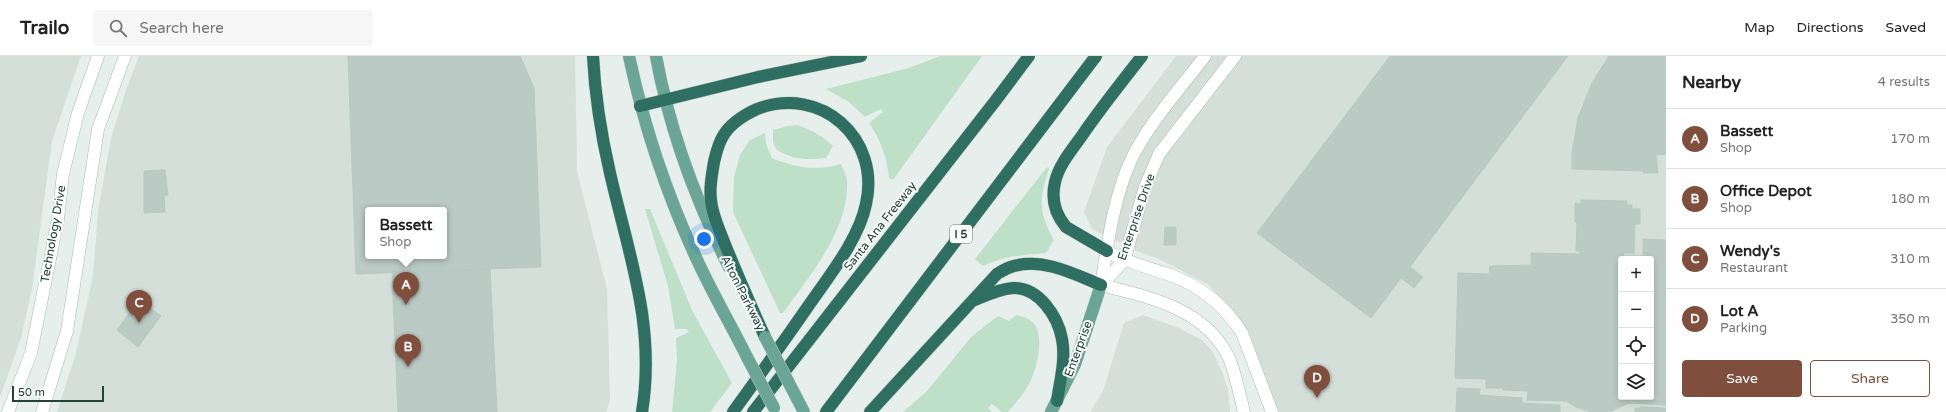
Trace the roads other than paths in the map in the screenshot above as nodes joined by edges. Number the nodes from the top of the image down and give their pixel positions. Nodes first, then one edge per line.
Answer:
1 (98, 56) edge
2 (124, 56) edge
3 (593, 56) edge
4 (629, 56) edge
5 (656, 56) edge
6 (861, 56) edge
7 (1029, 56) edge
8 (1096, 56) edge
9 (1142, 56) edge
10 (1205, 56) edge
11 (1235, 56) edge
12 (666, 99) junction
13 (640, 106) junction
14 (1107, 251) junction
15 (1124, 261) junction
16 (1101, 285) junction
17 (968, 303) junction
18 (765, 337) junction
19 (1057, 401) junction
20 (8, 412) edge
21 (42, 412) edge
22 (642, 412) edge
23 (734, 412) edge
24 (752, 412) edge
25 (776, 412) edge
26 (804, 412) edge
27 (826, 412) edge
28 (870, 412) edge
29 (1051, 412) edge
30 (1244, 412) edge
31 (1272, 412) edge

1 - 20 street, Technology Drive
2 - 21 street
3 - 22 highway
4 - 13 main road
5 - 12 main road, Alton Parkway
6 - 12 highway
7 - 24 highway, Santa Ana Freeway
8 - 27 highway, I 5
9 - 14 highway
10 - 14 street, Enterprise Drive
11 - 15 street, Enterprise Drive
12 - 13 highway
12 - 18 main road, Alton Parkway
13 - 25 main road, bridge
14 - 15 street
14 - 16 street, Enterprise Drive
15 - 16 street, Enterprise Drive
15 - 31 street
16 - 17 highway
16 - 19 main road, Enterprise
16 - 30 street
17 - 19 highway
17 - 28 highway
18 - 23 highway
18 - 26 main road, Alton Parkway, bridge
19 - 29 main road, Enterprise

